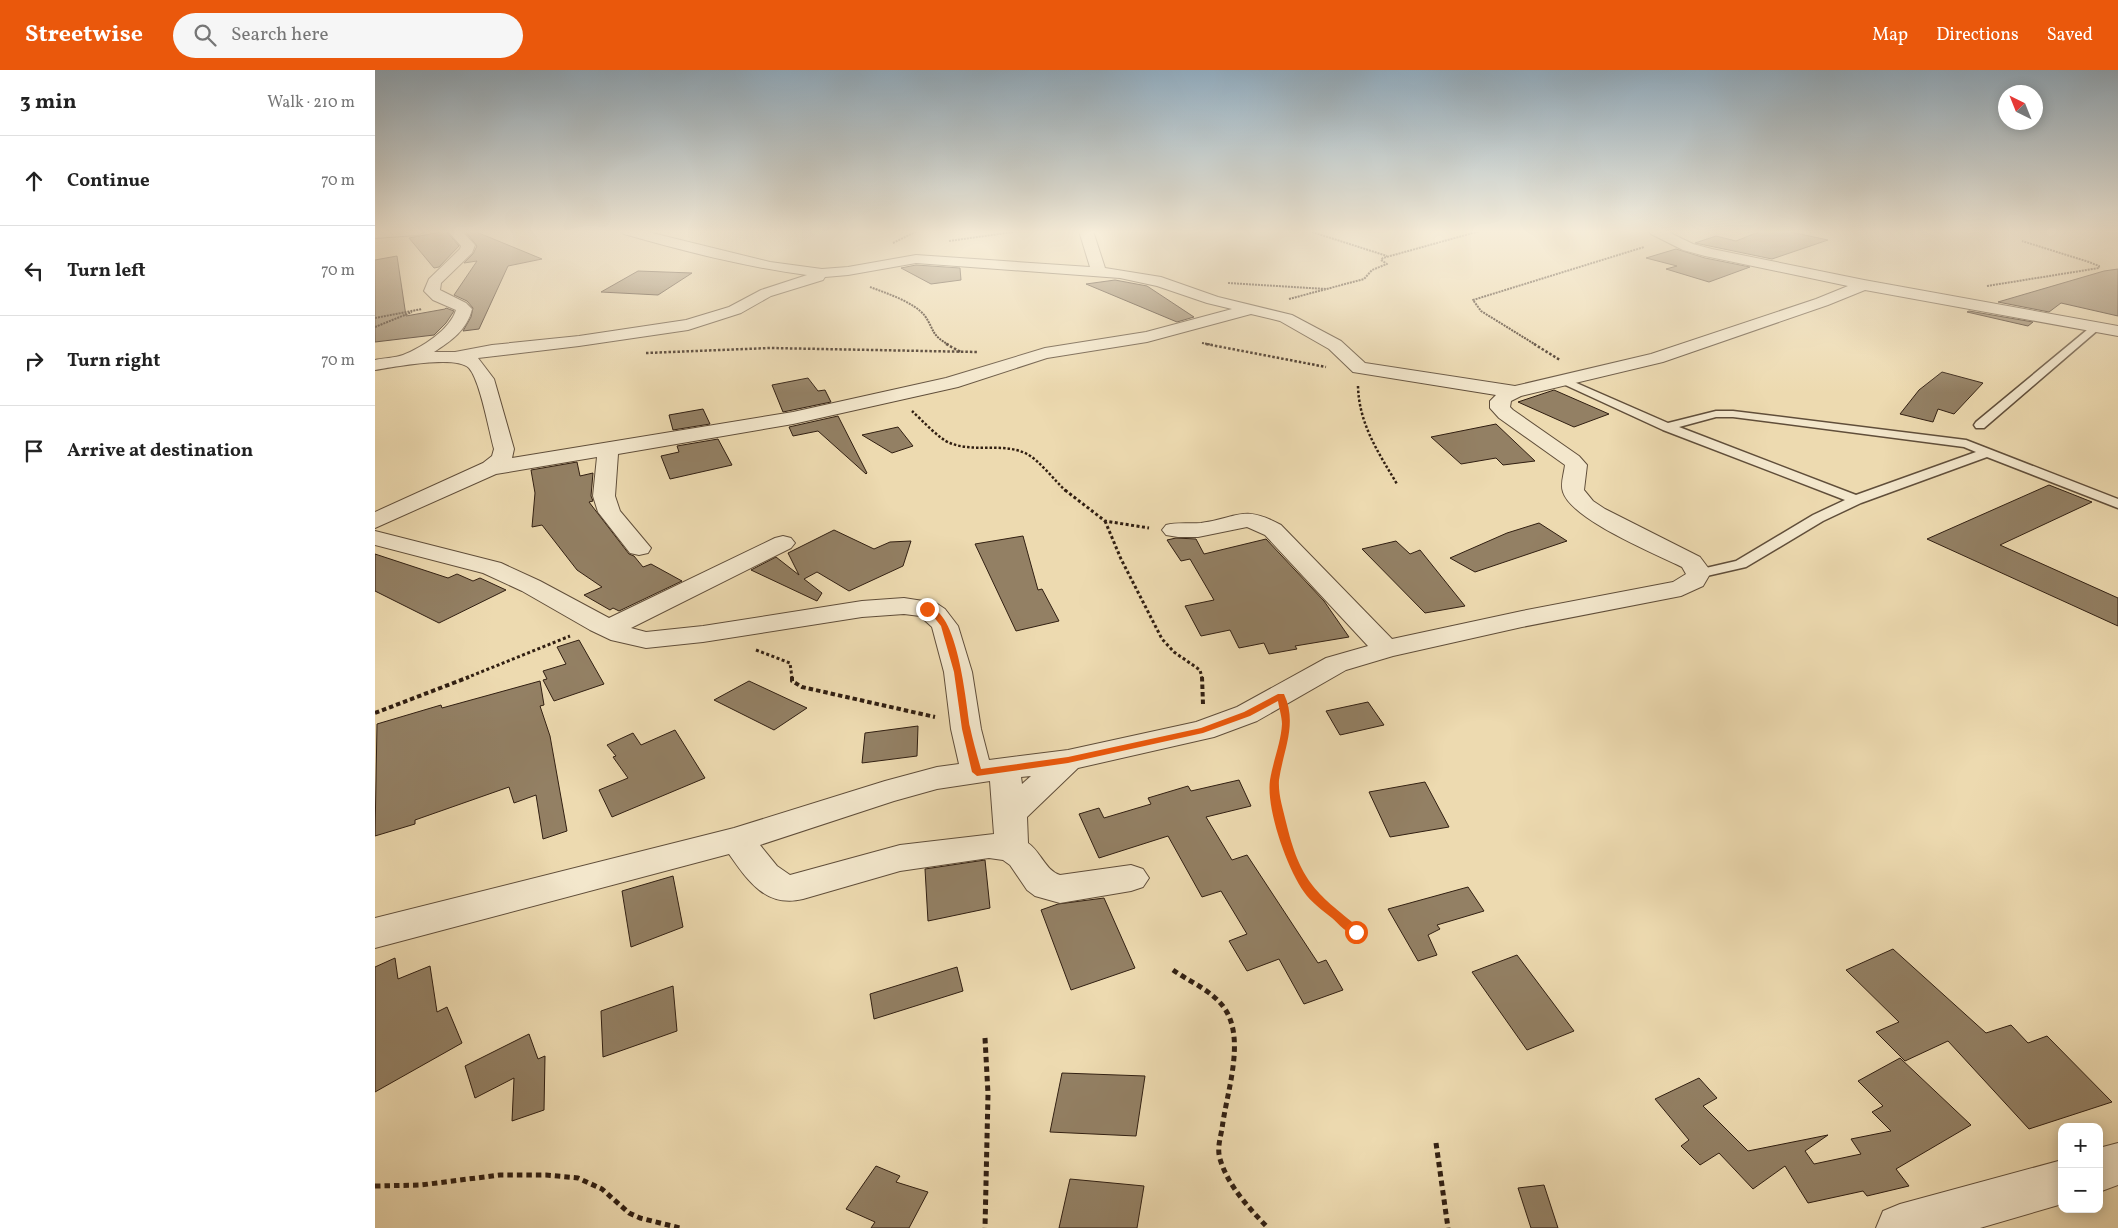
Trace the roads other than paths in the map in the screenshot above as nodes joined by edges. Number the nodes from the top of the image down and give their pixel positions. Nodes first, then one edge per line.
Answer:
1 (433, 285) edge
2 (792, 285) edge
3 (1170, 285) edge
4 (1863, 285) joint
5 (1252, 308) junction
6 (2096, 327) junction
7 (2118, 331) edge
8 (451, 358) junction
9 (408, 359) junction
10 (375, 365) edge
11 (1565, 381) junction
12 (1515, 392) junction
13 (1979, 425) dead end
14 (1667, 427) junction
15 (608, 449) junction
16 (1988, 452) junction
17 (491, 468) junction
18 (1856, 500) junction
19 (2118, 504) edge
20 (375, 521) edge
21 (1174, 530) road end
22 (375, 538) edge
23 (783, 543) dead end
24 (639, 548) dead end
25 (1698, 574) junction
26 (605, 626) junction
27 (1386, 649) junction
28 (1068, 760) junction
29 (991, 771) junction
30 (1010, 813) junction
31 (737, 840) junction
32 (1011, 848) junction
33 (1131, 878) dead end
34 (375, 933) edge
35 (2118, 1164) edge
36 (2103, 1169) edge
37 (2058, 1183) edge
38 (1900, 1228) edge

1 - 9 street
2 - 8 street
3 - 5 street
4 - 6 street
4 - 11 street
5 - 12 street
5 - 15 street
6 - 7 street
6 - 13 lane
8 - 9 street
8 - 17 street
9 - 10 street
11 - 12 street
11 - 14 lane
12 - 25 street
14 - 16 lane
14 - 18 lane
15 - 17 street
15 - 24 street
16 - 18 lane
16 - 19 lane
17 - 20 street
18 - 25 lane
21 - 27 street
22 - 26 street
23 - 26 street
25 - 27 street
26 - 29 street
27 - 28 street
28 - 29 street
28 - 30 street
29 - 30 street
29 - 31 street
30 - 32 street
31 - 32 street
31 - 34 street
32 - 33 street
35 - 36 street
37 - 38 street

